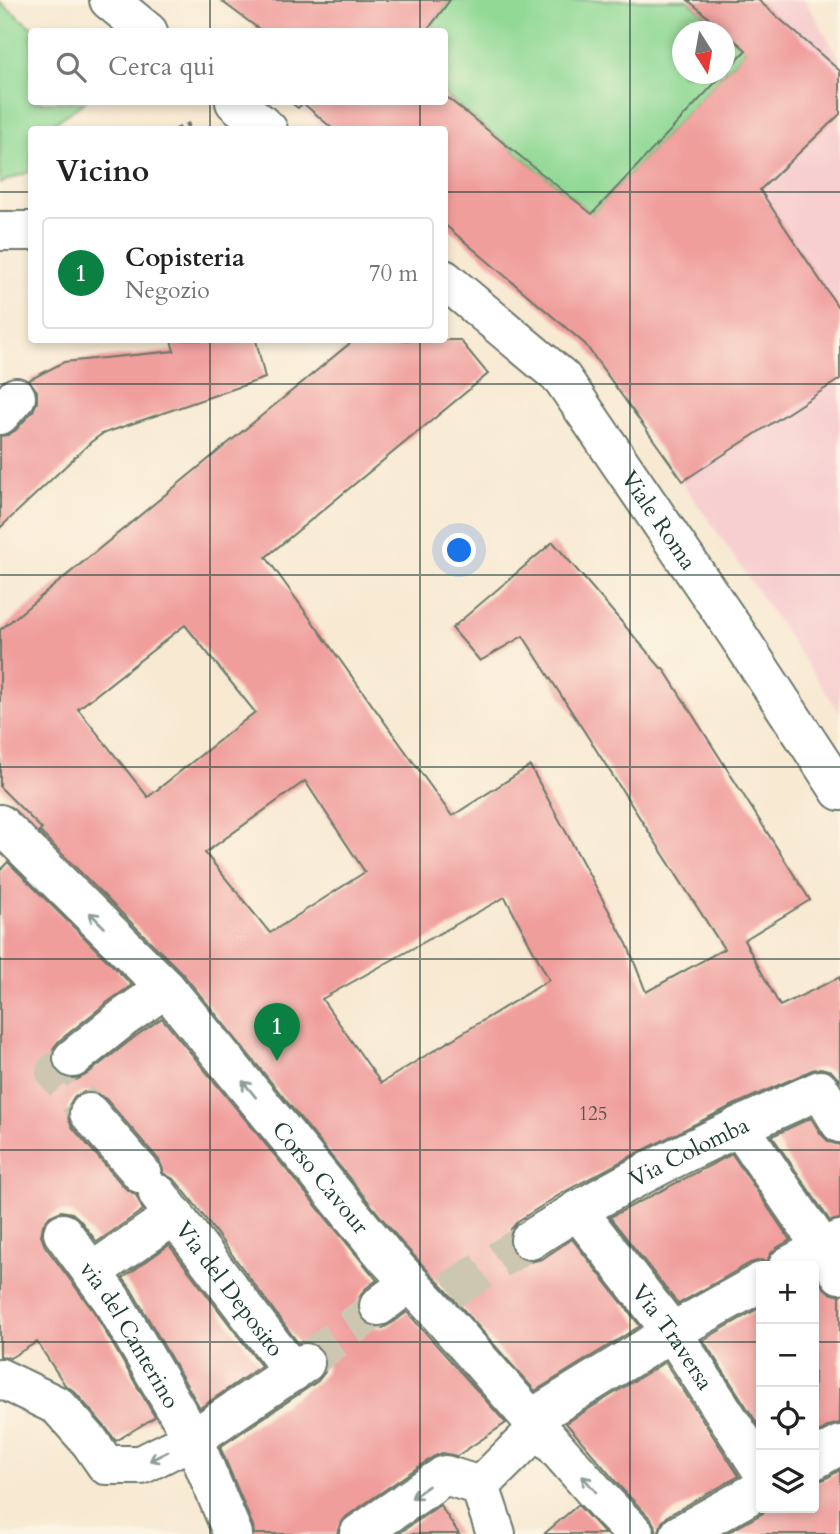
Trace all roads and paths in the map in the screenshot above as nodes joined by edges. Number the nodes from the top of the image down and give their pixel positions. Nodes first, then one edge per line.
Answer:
1 (109, 0) edge
2 (143, 28) edge
3 (239, 105) edge
4 (192, 122) dead end
5 (184, 126) edge
6 (263, 126) edge
7 (0, 231) edge
8 (28, 231) edge
9 (448, 282) edge
10 (840, 791) edge
11 (0, 824) edge
12 (166, 988) junction
13 (73, 1058) tunnel mouth
14 (89, 1113) tunnel mouth
15 (840, 1123) edge
16 (739, 1126) junction
17 (158, 1194) junction
18 (577, 1210) junction
19 (63, 1233) dead end
20 (530, 1240) tunnel mouth
21 (834, 1254) edge
22 (807, 1261) edge
23 (92, 1272) junction
24 (756, 1285) edge
25 (430, 1292) junction
26 (379, 1306) tunnel mouth
27 (672, 1332) junction
28 (0, 1378) edge
29 (535, 1423) junction
30 (193, 1439) junction
31 (840, 1445) edge
32 (819, 1457) edge
33 (756, 1461) edge
34 (480, 1486) junction
35 (756, 1492) edge
36 (233, 1534) edge
37 (359, 1534) edge
38 (496, 1534) edge
39 (635, 1534) edge
40 (680, 1534) edge

1 - 2 street
3 - 6 street
4 - 5 path
7 - 8 street
9 - 10 street, Viale Roma
12 -> 11 street, Corso Cavour
12 - 13 street
25 -> 12 street, Corso Cavour
14 - 17 street, Via del Deposito
15 - 16 street, Via Colomba
16 - 18 street, Via Colomba
16 - 21 street
17 - 23 street
17 - 30 street, Via del Deposito
18 - 20 street, Via Colomba
18 - 27 street, Via Traversa
19 - 23 street, via del Canterino
21 - 22 street
23 - 30 street, via del Canterino
24 - 27 street
25 - 26 street
25 - 29 street, Corso Cavour
27 - 29 street
27 - 33 street, Via Traversa
30 -> 28 street
29 - 34 street
39 -> 29 street, Corso Cavour
30 - 36 street, via del Canterino
31 - 32 street
34 -> 37 street
34 - 38 street
35 - 40 street

